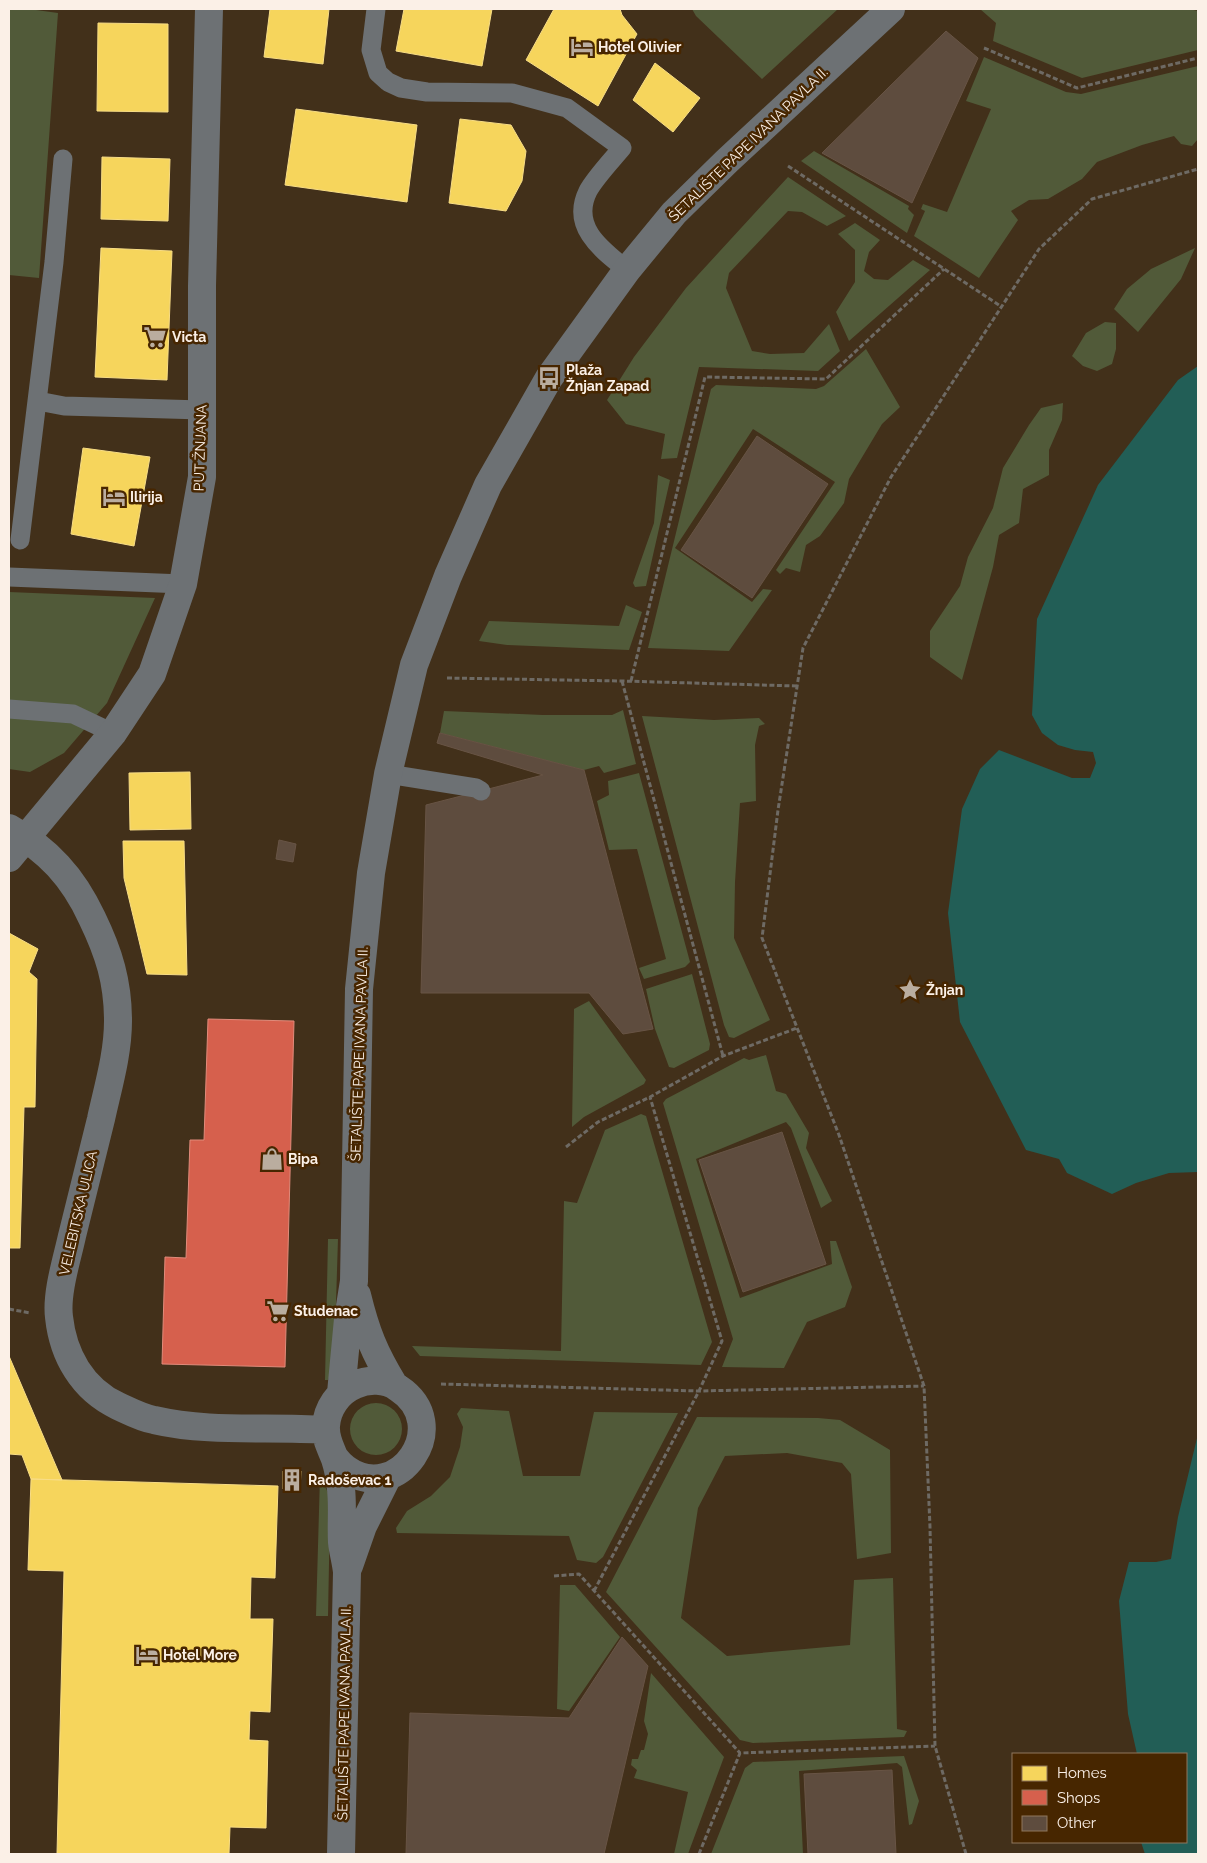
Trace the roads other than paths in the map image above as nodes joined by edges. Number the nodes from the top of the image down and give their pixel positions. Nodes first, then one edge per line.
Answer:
1 (209, 9) edge
2 (376, 9) edge
3 (891, 9) edge
4 (63, 159) dead end
5 (627, 270) junction
6 (38, 400) junction
7 (202, 410) junction
8 (20, 540) dead end
9 (9, 577) edge
10 (183, 584) junction
11 (9, 709) edge
12 (113, 733) junction
13 (388, 774) junction
14 (481, 791) dead end
15 (14, 841) edge
16 (354, 1281) junction
17 (394, 1385) junction
18 (341, 1393) junction
19 (326, 1430) junction
20 (335, 1458) junction
21 (388, 1476) junction
22 (347, 1572) junction
23 (341, 1854) edge

1 - 7 street, PUT ŽNJANA
2 - 5 lane
3 - 5 street, ŠETALIŠTE PAPE IVANA PAVLA II.
4 - 6 lane
5 - 13 street, ŠETALIŠTE PAPE IVANA PAVLA II.
6 - 7 lane
6 - 8 lane
7 - 10 street, PUT ŽNJANA
9 - 10 lane
10 - 12 street, PUT ŽNJANA
11 - 12 lane
12 - 15 street, PUT ŽNJANA
13 - 14 lane
13 - 16 street, ŠETALIŠTE PAPE IVANA PAVLA II.
15 - 19 street, VELEBITSKA ULICA
16 - 17 street, ŠETALIŠTE PAPE IVANA PAVLA II.
16 - 18 street, ŠETALIŠTE PAPE IVANA PAVLA II.
17 - 18 street
17 - 21 street, ŠETALIŠTE PAPE IVANA PAVLA II.
18 - 19 street, ŠETALIŠTE PAPE IVANA PAVLA II.
19 - 20 street, ŠETALIŠTE PAPE IVANA PAVLA II.
20 - 21 street
20 - 22 street, ŠETALIŠTE PAPE IVANA PAVLA II.
21 - 22 street, ŠETALIŠTE PAPE IVANA PAVLA II.
22 - 23 street, ŠETALIŠTE PAPE IVANA PAVLA II.

